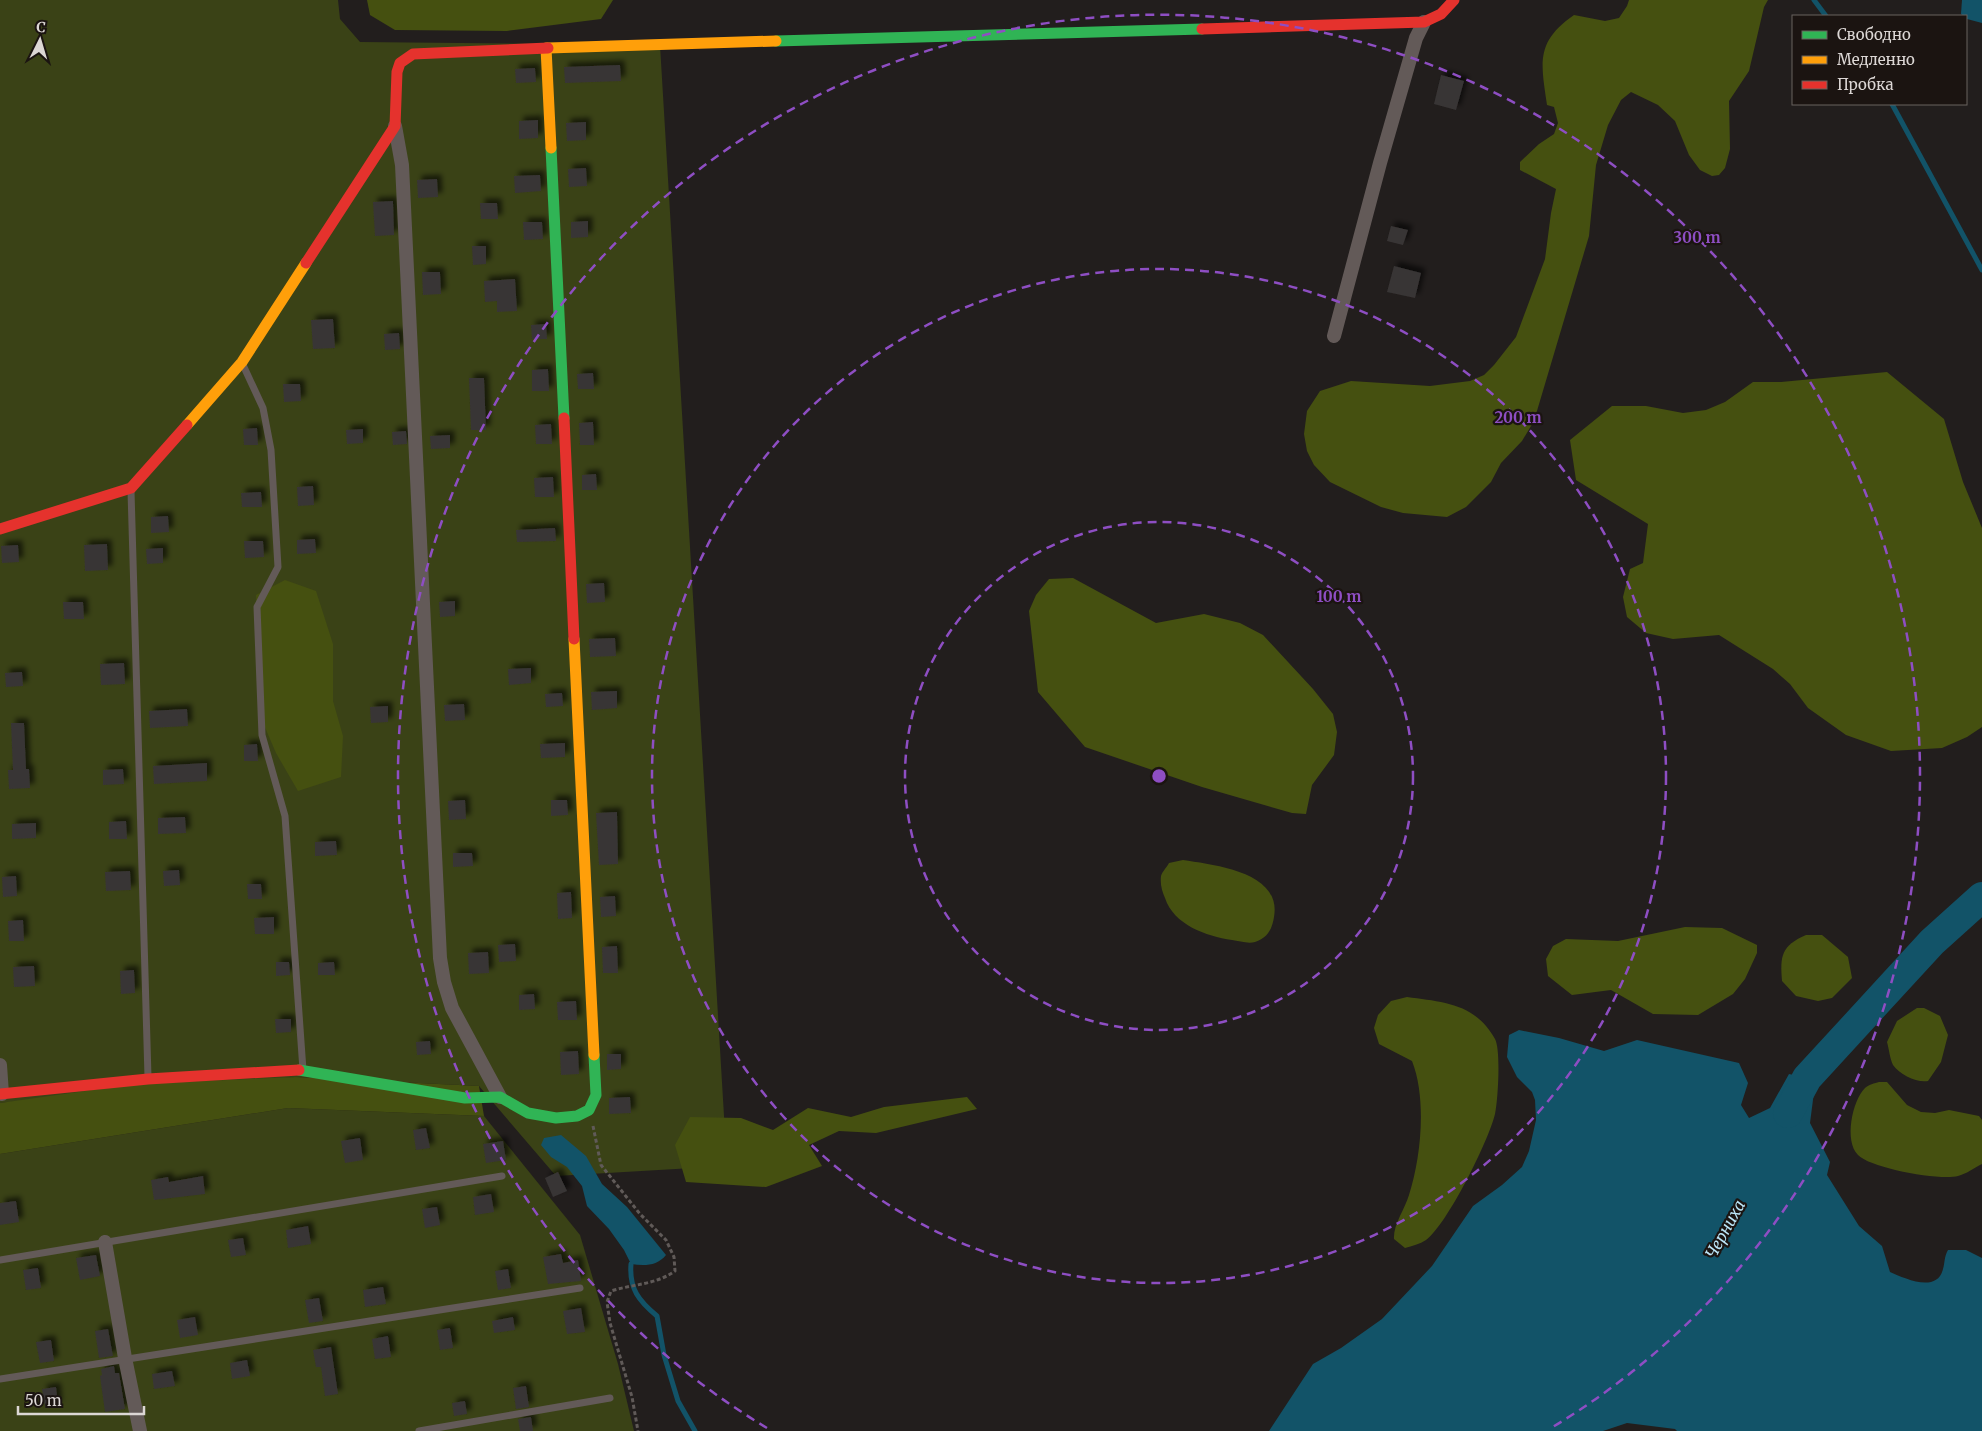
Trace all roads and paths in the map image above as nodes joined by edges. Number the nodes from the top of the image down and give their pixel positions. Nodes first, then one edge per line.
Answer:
1 (1454, 0) edge
2 (1424, 22) junction
3 (546, 48) junction
4 (395, 126) junction
5 (1334, 336) dead end
6 (242, 362) junction
7 (130, 488) junction
8 (0, 528) edge
9 (0, 1065) edge
10 (303, 1070) junction
11 (148, 1078) junction
12 (1, 1094) edge
13 (500, 1097) junction
14 (589, 1110) junction
15 (502, 1176) dead end
16 (105, 1242) junction
17 (0, 1260) edge
18 (580, 1288) dead end
19 (125, 1358) junction
20 (0, 1379) edge
21 (610, 1398) dead end
22 (140, 1431) edge
23 (419, 1431) edge
24 (638, 1431) edge

1 - 2 street
2 - 3 street
2 - 5 street
3 - 4 street
3 - 14 street
4 - 6 street
4 - 13 street
6 - 7 street
6 - 10 lane
7 - 8 street
7 - 11 lane
9 - 12 street
10 - 11 street
10 - 13 street
11 - 12 street
13 - 14 street
14 - 24 path
15 - 16 lane
16 - 17 lane
16 - 19 street
18 - 19 lane
19 - 20 lane
19 - 22 street
21 - 23 lane

